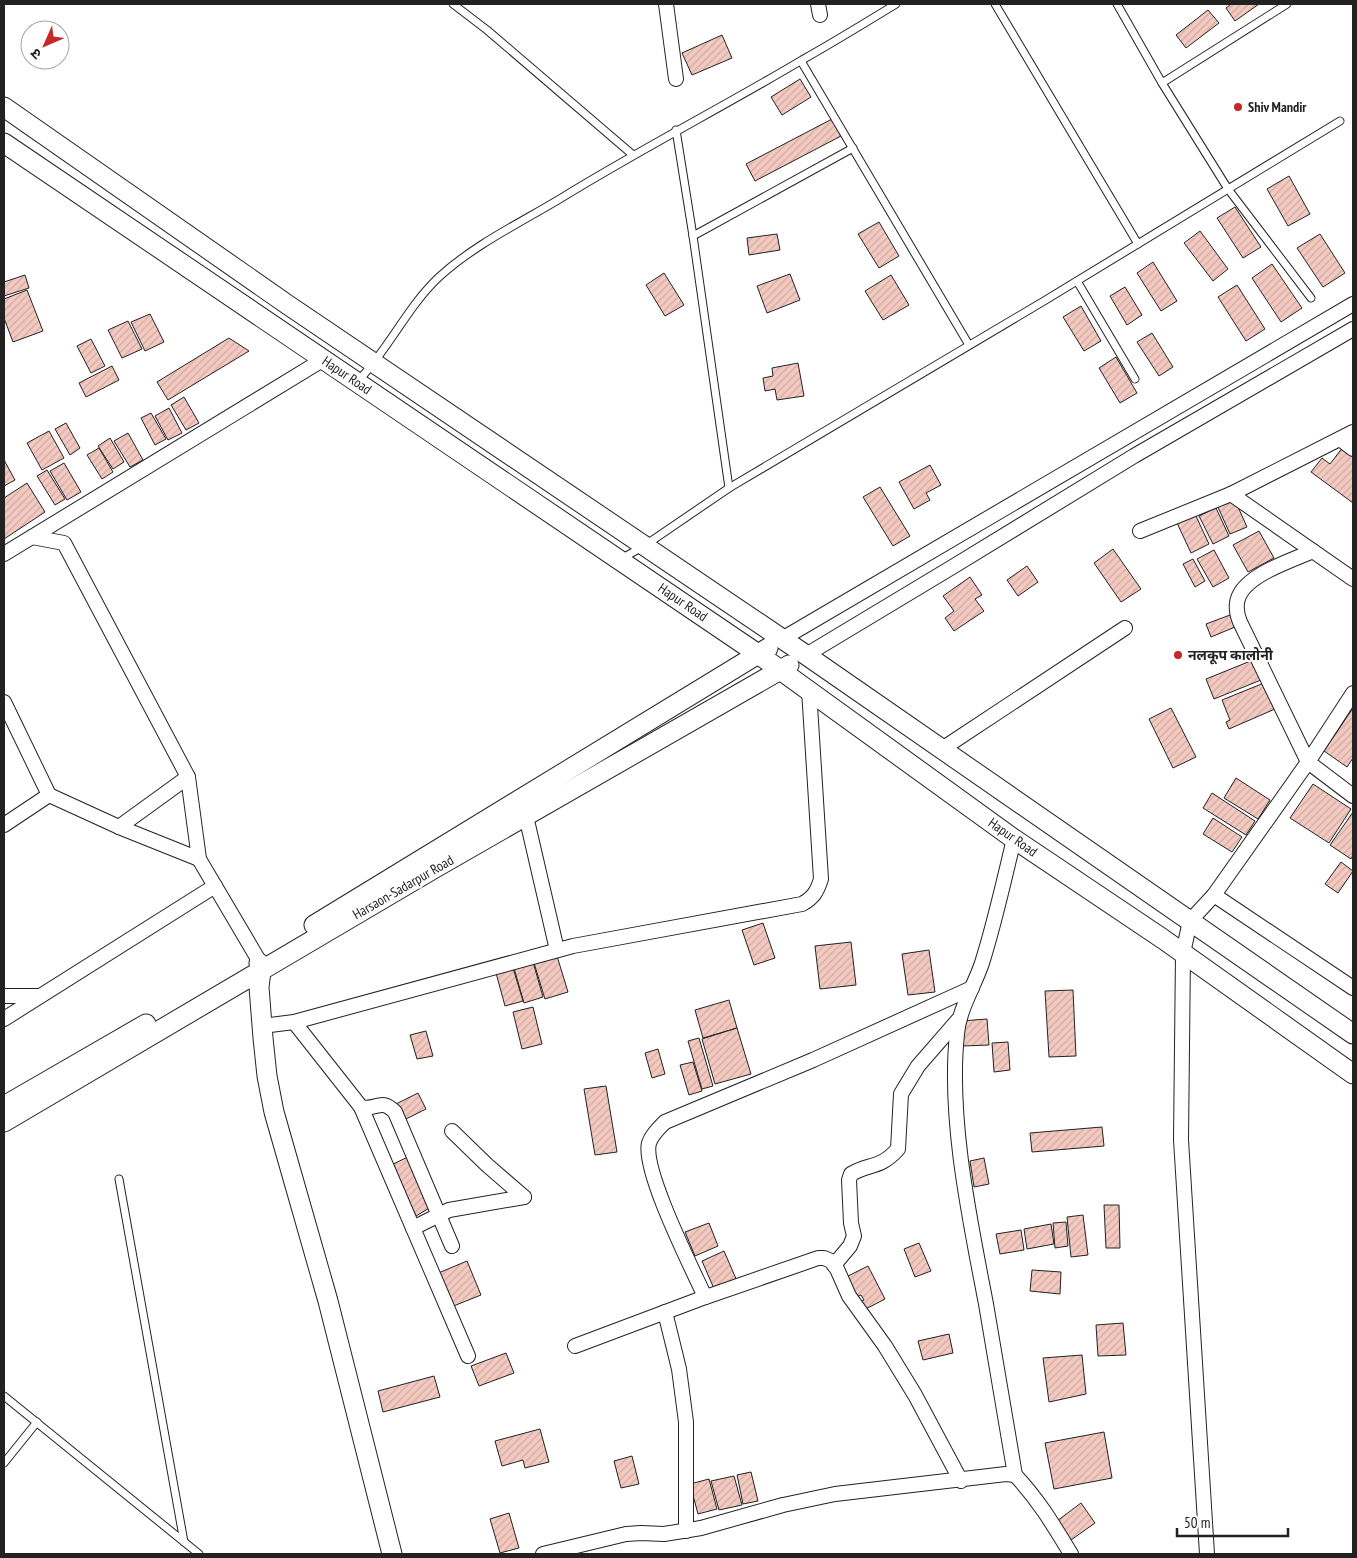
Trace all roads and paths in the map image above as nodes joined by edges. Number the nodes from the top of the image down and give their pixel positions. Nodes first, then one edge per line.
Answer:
1 (453, 4) edge
2 (666, 4) edge
3 (896, 4) edge
4 (995, 4) edge
5 (1117, 4) edge
6 (1287, 4) edge
7 (801, 61) junction
8 (676, 79) dead end
9 (1162, 83) junction
10 (4, 106) edge
11 (1340, 121) dead end
12 (676, 130) junction
13 (4, 143) edge
14 (853, 148) junction
15 (633, 155) junction
16 (1228, 189) junction
17 (693, 236) junction
18 (1138, 244) junction
19 (1077, 281) junction
20 (1311, 298) dead end
21 (1353, 304) edge
22 (1353, 329) edge
23 (969, 345) junction
24 (324, 359) junction
25 (374, 364) junction
26 (1135, 379) dead end
27 (357, 382) junction
28 (1353, 432) edge
29 (1340, 439) junction
30 (1353, 449) edge
31 (729, 488) junction
32 (1231, 494) junction
33 (1140, 531) dead end
34 (32, 537) junction
35 (644, 546) junction
36 (1313, 551) junction
37 (4, 554) edge
38 (620, 560) junction
39 (1353, 579) edge
40 (1125, 628) dead end
41 (782, 639) junction
42 (758, 654) junction
43 (806, 655) junction
44 (780, 670) junction
45 (809, 690) junction
46 (1353, 693) edge
47 (4, 702) edge
48 (942, 749) junction
49 (1308, 762) junction
50 (188, 777) junction
51 (49, 795) junction
52 (1353, 796) edge
53 (526, 816) junction
54 (4, 825) edge
55 (119, 827) junction
56 (1014, 838) junction
57 (199, 859) junction
58 (215, 886) junction
59 (1214, 895) junction
60 (1190, 921) junction
61 (557, 950) junction
62 (1183, 953) junction
63 (259, 965) junction
64 (972, 988) junction
65 (1353, 988) edge
66 (4, 996) edge
67 (40, 996) junction
68 (960, 1017) junction
69 (4, 1020) edge
70 (294, 1022) junction
71 (262, 1026) junction
72 (1353, 1034) edge
73 (1353, 1074) edge
74 (4, 1106) edge
75 (361, 1107) junction
76 (4, 1122) edge
77 (452, 1131) dead end
78 (119, 1179) dead end
79 (438, 1215) junction
80 (413, 1228) junction
81 (452, 1246) dead end
82 (834, 1265) junction
83 (705, 1297) junction
84 (665, 1312) junction
85 (575, 1346) dead end
86 (468, 1356) dead end
87 (4, 1396) edge
88 (37, 1422) junction
89 (4, 1463) edge
90 (1015, 1475) junction
91 (961, 1481) junction
92 (686, 1531) junction
93 (184, 1542) junction
94 (199, 1554) edge
95 (392, 1554) edge
96 (543, 1554) edge
97 (1070, 1554) edge
98 (1207, 1554) edge

1 - 15 lane
2 - 8 street
3 - 7 lane
4 - 18 lane
5 - 9 lane
6 - 9 lane
7 - 12 lane
7 - 14 lane
9 - 16 lane
10 - 25 main road, Hapur Road
11 - 16 lane
12 - 15 lane
12 - 17 lane
13 - 24 main road, Hapur Road
14 - 17 lane
14 - 23 lane
15 - 25 lane
16 - 18 lane
16 - 20 lane
17 - 31 lane
18 - 19 lane
19 - 23 lane
19 - 26 lane
21 - 41 street
22 - 43 street
23 - 31 lane
24 - 27 main road, Hapur Road
24 - 34 street
25 - 27 lane
25 - 35 main road, Hapur Road
27 - 38 main road, Hapur Road
28 - 29 street
29 - 30 street
29 - 32 street
31 - 35 lane
32 - 33 street
32 - 36 street
34 - 37 street
34 - 50 street
35 - 38 lane
35 - 41 main road, Hapur Road
36 - 39 street
36 - 49 street
38 - 42 main road, Hapur Road
40 - 48 street
41 - 42 main road, Harsaon-Sadarpur Road
41 - 43 main road, Hapur Road
42 - 44 main road, Hapur Road
42 - 63 main road, Harsaon-Sadarpur Road
43 - 44 main road, Harsaon-Sadarpur Road
43 - 48 main road, Hapur Road
44 - 45 main road, Hapur Road
44 - 53 main road, Harsaon-Sadarpur Road
45 - 56 main road, Hapur Road
45 - 61 street
46 - 49 street
47 - 51 street
48 - 60 main road, Hapur Road
49 - 52 street
49 - 59 street
50 - 55 street
50 - 57 street
51 - 54 street
51 - 55 street
53 - 61 street
53 - 63 main road, Harsaon-Sadarpur Road
55 - 57 street
56 - 62 main road, Hapur Road
56 - 64 street
57 - 58 street
58 - 63 street
58 - 67 street
59 - 60 street
59 - 65 street
60 - 62 street
60 - 72 main road, Hapur Road
61 - 70 street
62 - 73 main road, Hapur Road
62 - 98 street
63 - 71 main road
63 - 74 main road, Harsaon-Sadarpur Road
63 - 76 main road, Harsaon-Sadarpur Road
64 - 68 street
64 - 83 street
66 - 67 street
67 - 69 street
68 - 82 street
68 - 90 street
70 - 71 street
70 - 75 street
71 - 95 main road
75 - 79 street
75 - 80 street
77 - 79 street
78 - 93 lane
79 - 80 street
79 - 81 street
80 - 86 street
82 - 83 street
82 - 91 street
83 - 84 street
84 - 85 street
84 - 92 street
87 - 88 lane
88 - 89 lane
88 - 93 lane
90 - 91 street
90 - 97 street
91 - 92 street
92 - 96 street
93 - 94 lane

